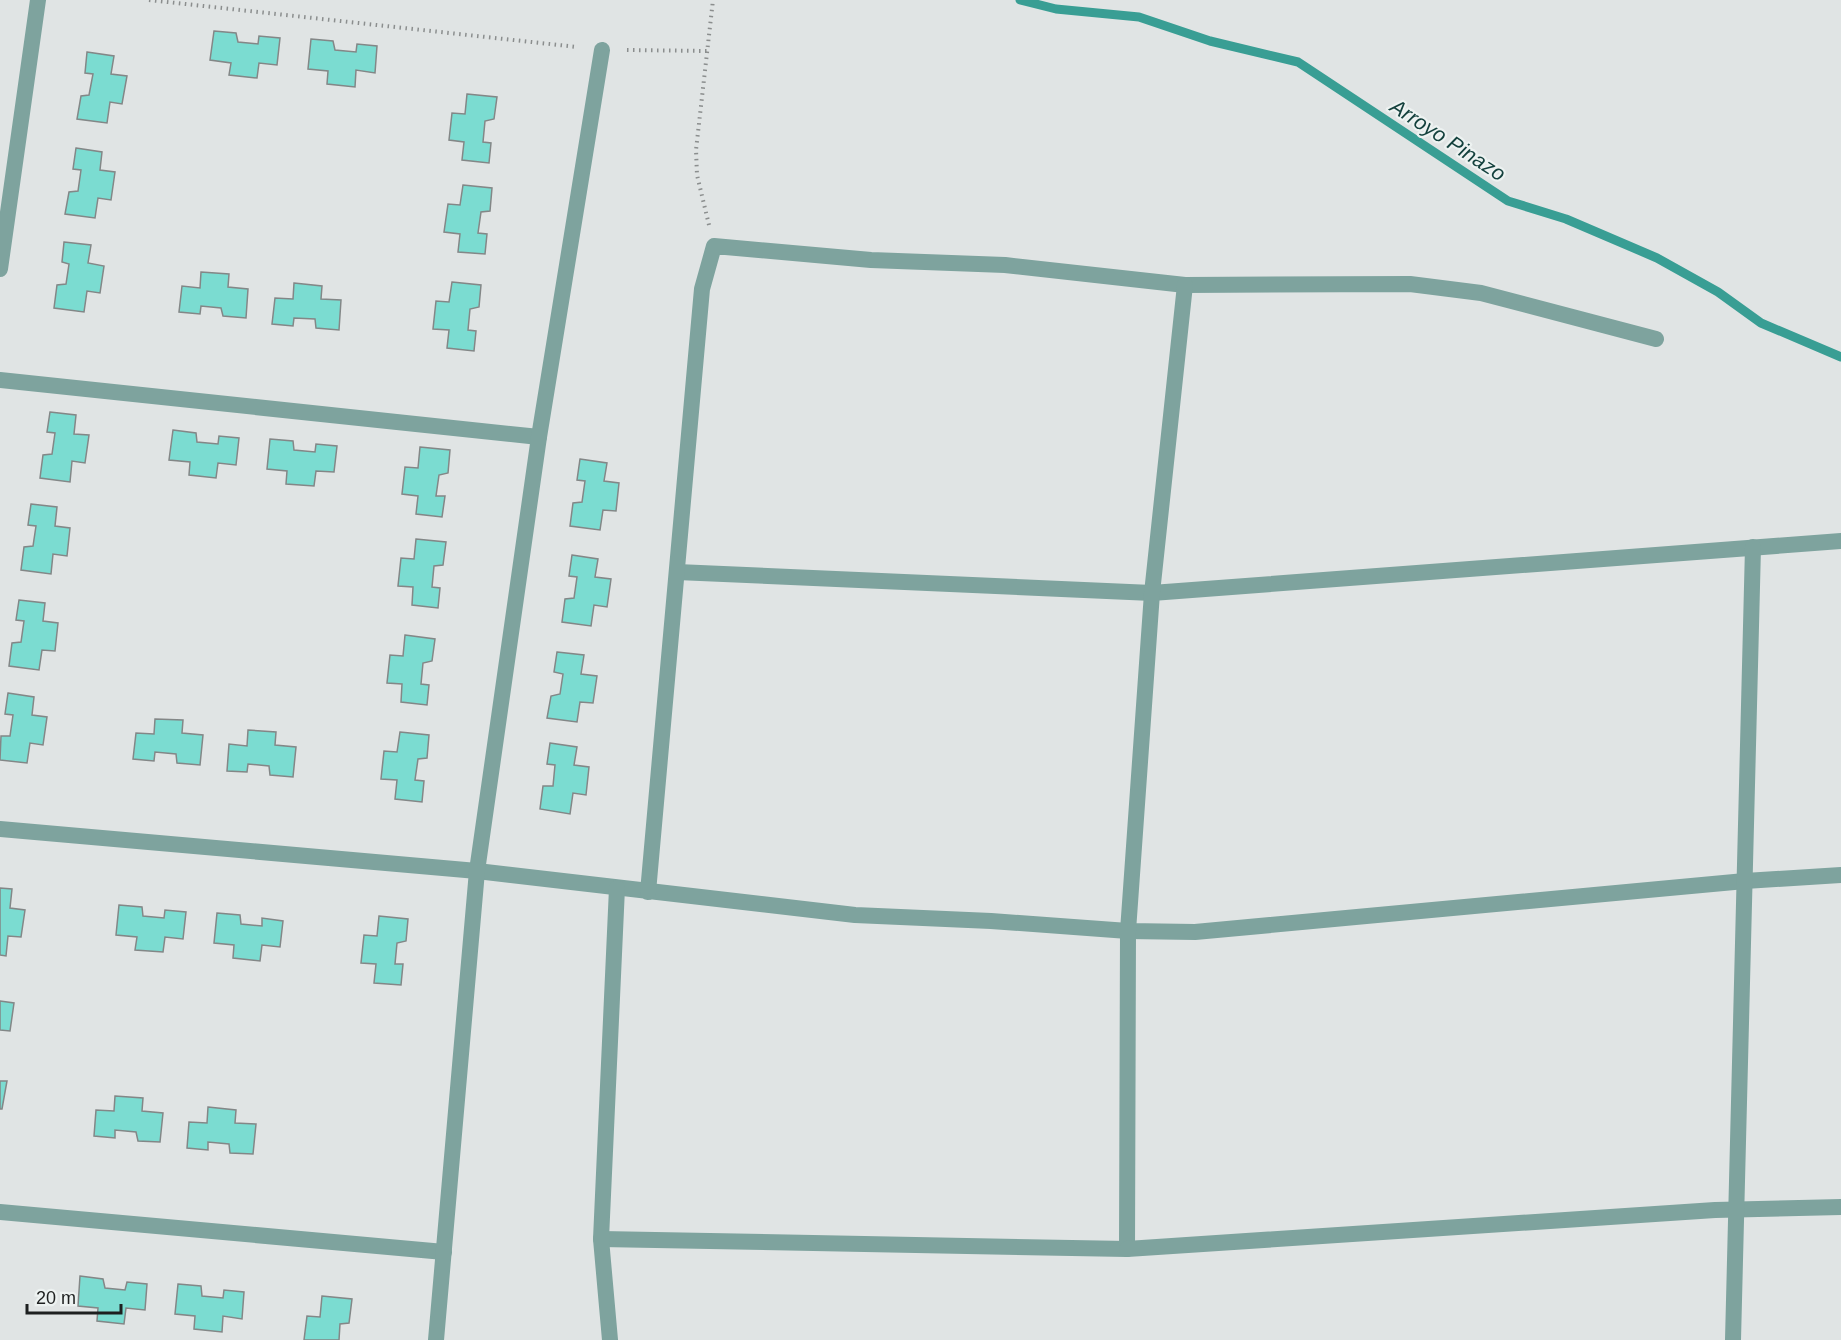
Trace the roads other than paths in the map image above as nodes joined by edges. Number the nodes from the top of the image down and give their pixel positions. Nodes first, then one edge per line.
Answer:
1 (38, 0) edge
2 (602, 50) road end
3 (0, 269) edge
4 (1185, 285) junction
5 (1656, 339) dead end
6 (0, 380) edge
7 (539, 437) junction
8 (1841, 541) edge
9 (1753, 547) junction
10 (676, 572) junction
11 (1152, 593) junction
12 (0, 829) edge
13 (477, 871) junction
14 (1841, 875) edge
15 (1745, 881) junction
16 (617, 888) junction
17 (648, 892) junction
18 (1128, 931) junction
19 (1841, 1208) edge
20 (1737, 1209) junction
21 (0, 1212) edge
22 (601, 1239) junction
23 (1127, 1249) junction
24 (444, 1252) junction
25 (436, 1340) edge
26 (610, 1340) edge
27 (1733, 1340) edge

1 - 3 street
2 - 7 street
4 - 5 street
4 - 10 street
4 - 11 street
6 - 7 street
7 - 13 street
8 - 9 street
9 - 11 street
9 - 15 street
10 - 11 street
10 - 17 street
11 - 18 street
12 - 13 street
13 - 16 street
13 - 24 street
14 - 15 street
15 - 18 street
15 - 20 street
16 - 17 street
16 - 22 street
17 - 18 street
18 - 23 street
19 - 20 street
20 - 23 street
20 - 27 street
21 - 24 street
22 - 23 street
22 - 26 street
24 - 25 street

